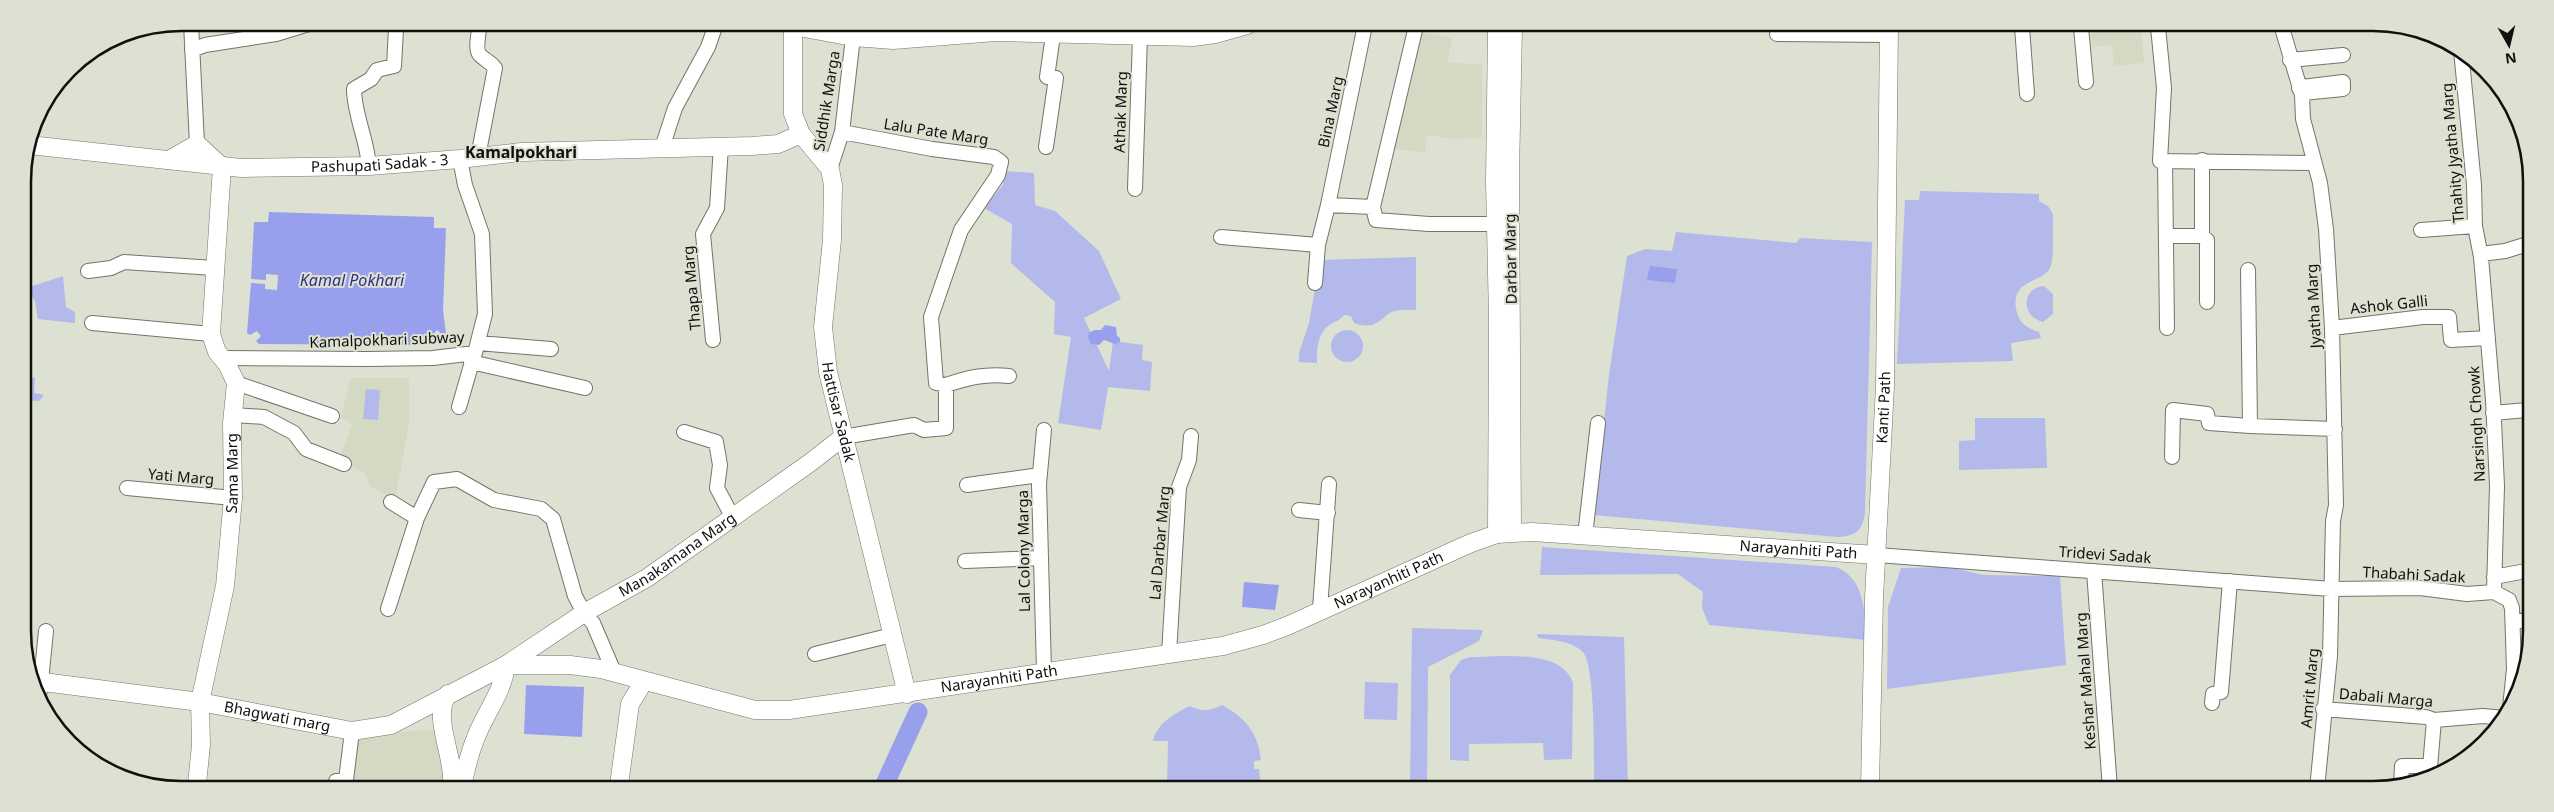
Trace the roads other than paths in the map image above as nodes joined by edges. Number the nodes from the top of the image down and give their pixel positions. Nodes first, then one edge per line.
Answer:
1 (191, 31) edge
2 (286, 31) edge
3 (396, 31) edge
4 (479, 31) edge
5 (714, 31) edge
6 (793, 31) edge
7 (823, 31) edge
8 (1088, 31) edge
9 (1104, 31) edge
10 (1224, 31) edge
11 (1365, 31) edge
12 (1415, 31) edge
13 (1498, 31) edge
14 (1513, 31) edge
15 (1889, 31) edge
16 (2022, 31) edge
17 (2082, 31) edge
18 (2158, 31) edge
19 (2283, 31) edge
20 (893, 32) edge
21 (1776, 34) dead end
22 (1053, 35) junction
23 (1140, 36) junction
24 (853, 37) junction
25 (192, 50) junction
26 (2342, 55) dead end
27 (2290, 60) junction
28 (2462, 61) edge
29 (2086, 82) dead end
30 (2027, 94) dead end
31 (842, 132) junction
32 (801, 134) junction
33 (197, 144) junction
34 (35, 146) edge
35 (721, 146) junction
36 (1046, 147) dead end
37 (662, 148) junction
38 (478, 158) junction
39 (2308, 158) junction
40 (169, 160) junction
41 (460, 160) junction
42 (2202, 160) junction
43 (2165, 161) junction
44 (222, 166) junction
45 (369, 166) junction
46 (830, 169) junction
47 (1134, 189) dead end
48 (1328, 205) junction
49 (1372, 207) junction
50 (1496, 224) junction
51 (2475, 226) junction
52 (2422, 230) dead end
53 (2166, 236) junction
54 (2202, 236) junction
55 (1221, 238) dead end
56 (1318, 245) junction
57 (2523, 246) edge
58 (2481, 254) junction
59 (214, 268) junction
60 (2248, 270) dead end
61 (88, 272) dead end
62 (1315, 283) dead end
63 (2207, 302) dead end
64 (92, 324) dead end
65 (2167, 328) dead end
66 (2332, 328) junction
67 (212, 334) junction
68 (2488, 338) junction
69 (712, 340) dead end
70 (552, 349) dead end
71 (475, 353) junction
72 (223, 358) junction
73 (1009, 376) dead end
74 (236, 383) junction
75 (946, 385) junction
76 (585, 388) dead end
77 (459, 407) dead end
78 (2523, 410) edge
79 (2493, 413) junction
80 (233, 415) junction
81 (332, 416) dead end
82 (1598, 423) dead end
83 (2250, 426) junction
84 (2335, 429) junction
85 (1044, 430) dead end
86 (684, 432) dead end
87 (1191, 436) dead end
88 (843, 438) junction
89 (2172, 457) dead end
90 (344, 464) dead end
91 (1040, 475) junction
92 (1329, 484) dead end
93 (967, 485) dead end
94 (127, 488) dead end
95 (233, 498) junction
96 (391, 502) dead end
97 (1504, 502) junction
98 (1299, 510) dead end
99 (1328, 512) junction
100 (417, 518) junction
101 (733, 518) junction
102 (1504, 533) junction
103 (1554, 534) junction
104 (1585, 536) junction
105 (1462, 547) junction
106 (1877, 555) junction
107 (1040, 558) junction
108 (965, 561) dead end
109 (2094, 571) junction
110 (2523, 572) edge
111 (2494, 577) junction
112 (2230, 581) junction
113 (2331, 589) junction
114 (2494, 592) junction
115 (388, 609) dead end
116 (1320, 609) junction
117 (584, 613) junction
118 (2520, 620) edge
119 (46, 632) dead end
120 (892, 635) junction
121 (815, 654) dead end
122 (1170, 654) junction
123 (506, 665) junction
124 (1044, 671) junction
125 (614, 672) junction
126 (40, 680) edge
127 (644, 681) junction
128 (2512, 684) edge
129 (42, 685) edge
130 (448, 694) junction
131 (907, 694) junction
132 (200, 702) junction
133 (2212, 703) dead end
134 (2323, 709) junction
135 (2495, 717) edge
136 (2434, 720) junction
137 (352, 731) junction
138 (2430, 769) edge
139 (2425, 771) edge
140 (2401, 778) edge
141 (1870, 780) edge
142 (2109, 780) edge
143 (2318, 780) edge
144 (197, 781) edge
145 (337, 781) edge
146 (458, 781) edge
147 (620, 781) edge

1 - 25 street
2 - 25 street
3 - 45 street
4 - 38 street
5 - 37 street
6 - 32 main road
7 - 24 main road
8 - 22 main road
9 - 23 main road
10 - 23 main road
11 - 48 street, Bina Marg
12 - 49 street
13 - 50 main road, Darbar Marg
14 - 97 main road, Darbar Marg
15 - 21 street
15 - 106 main road, Kanti Path
16 - 30 street
17 - 29 street
18 - 43 street
19 - 27 street, Jyatha Marg
20 - 22 main road
20 - 24 main road
22 - 36 street
23 - 47 street, Athak Marg
24 - 31 street, Siddhik Marga
25 - 33 street
26 - 27 street
27 - 39 street, Jyatha Marg
28 - 51 street, Thahity Jyatha Marg
31 - 46 street, Siddhik Marga
31 - 75 street, Lalu Pate Marg
32 - 35 main road, Pashupati Sadak - 3
32 - 46 main road
33 - 40 main road
33 - 44 main road
34 - 40 main road, Pashupati Sadak - 3
35 - 37 main road, Pashupati Sadak - 3
35 - 69 street, Thapa Marg
37 - 38 main road, Pashupati Sadak - 3
38 - 41 main road, Pashupati Sadak - 3
39 - 42 street
39 - 66 street, Jyatha Marg
40 - 44 main road, Pashupati Sadak - 3
41 - 45 main road, Pashupati Sadak - 3
41 - 71 street, Kamalpokhari subway
42 - 43 street
42 - 54 street
43 - 53 street
44 - 45 main road, Pashupati Sadak - 3
44 - 59 main road
46 - 88 main road, Hattisar Sadak
48 - 49 street
48 - 56 street, Bina Marg
49 - 50 street
50 - 97 main road, Darbar Marg
51 - 52 street
51 - 58 street, Thahity Jyatha Marg
53 - 54 street
53 - 65 street
54 - 63 street
55 - 56 street
56 - 62 street, Bina Marg
57 - 58 street
58 - 68 street, Narsingh Chowk
59 - 61 street
59 - 67 main road
60 - 83 street
64 - 67 street
66 - 68 street, Ashok Galli
66 - 84 street, Jyatha Marg
67 - 72 main road
68 - 79 street, Narsingh Chowk
70 - 71 street
71 - 72 street, Kamalpokhari subway
71 - 76 street
71 - 77 street
72 - 74 main road
73 - 75 street
74 - 80 main road, Sama Marg
74 - 81 street
75 - 88 street
78 - 79 street
79 - 111 street, Narsingh Chowk
80 - 90 street
80 - 95 main road, Sama Marg
82 - 104 street
83 - 84 street
83 - 89 street
84 - 113 street, Jyatha Marg
85 - 91 street, Lal Colony Marga
86 - 101 street
87 - 122 street, Lal Darbar Marg
88 - 101 main road, Manakamana Marg
88 - 120 main road, Hattisar Sadak
91 - 93 street
91 - 107 street, Lal Colony Marga
92 - 99 street
94 - 95 street, Yati Marg
95 - 132 main road, Sama Marg
96 - 100 street
97 - 102 main road
97 - 103 main road
97 - 105 main road
98 - 99 street
99 - 116 street
100 - 115 street
100 - 117 street
101 - 117 main road, Manakamana Marg
102 - 103 main road, Narayanhiti Path
102 - 105 main road, Narayanhiti Path
103 - 104 main road, Narayanhiti Path
104 - 106 main road, Narayanhiti Path
105 - 116 main road, Narayanhiti Path
106 - 109 street, Tridevi Sadak
106 - 141 main road, Kanti Path
107 - 108 street
107 - 124 street, Lal Colony Marga
109 - 112 street, Tridevi Sadak
109 - 142 street, Keshar Mahal Marg
110 - 111 street
111 - 114 street, Narsingh Chowk
112 - 113 street, Tridevi Sadak
112 - 133 street
113 - 114 street, Thabahi Sadak
113 - 134 street, Amrit Marg
114 - 118 street
116 - 122 main road, Narayanhiti Path
117 - 123 main road, Manakamana Marg
117 - 125 street
118 - 128 street
119 - 126 street
120 - 121 street
120 - 131 main road, Hattisar Sadak
122 - 124 main road, Narayanhiti Path
123 - 125 main road, Narayanhiti Path
123 - 130 main road, Bhagwati marg
123 - 146 main road
124 - 131 main road, Narayanhiti Path
125 - 127 main road, Narayanhiti Path
127 - 131 main road, Narayanhiti Path
127 - 147 main road
129 - 132 main road, Bhagwati marg
130 - 137 main road, Bhagwati marg
130 - 146 main road
132 - 137 main road, Bhagwati marg
132 - 144 main road, Sama Marg
134 - 136 street, Dabali Marga
134 - 143 street, Amrit Marg
135 - 136 street, Dabali Marga
136 - 138 street
137 - 145 street
139 - 140 street

